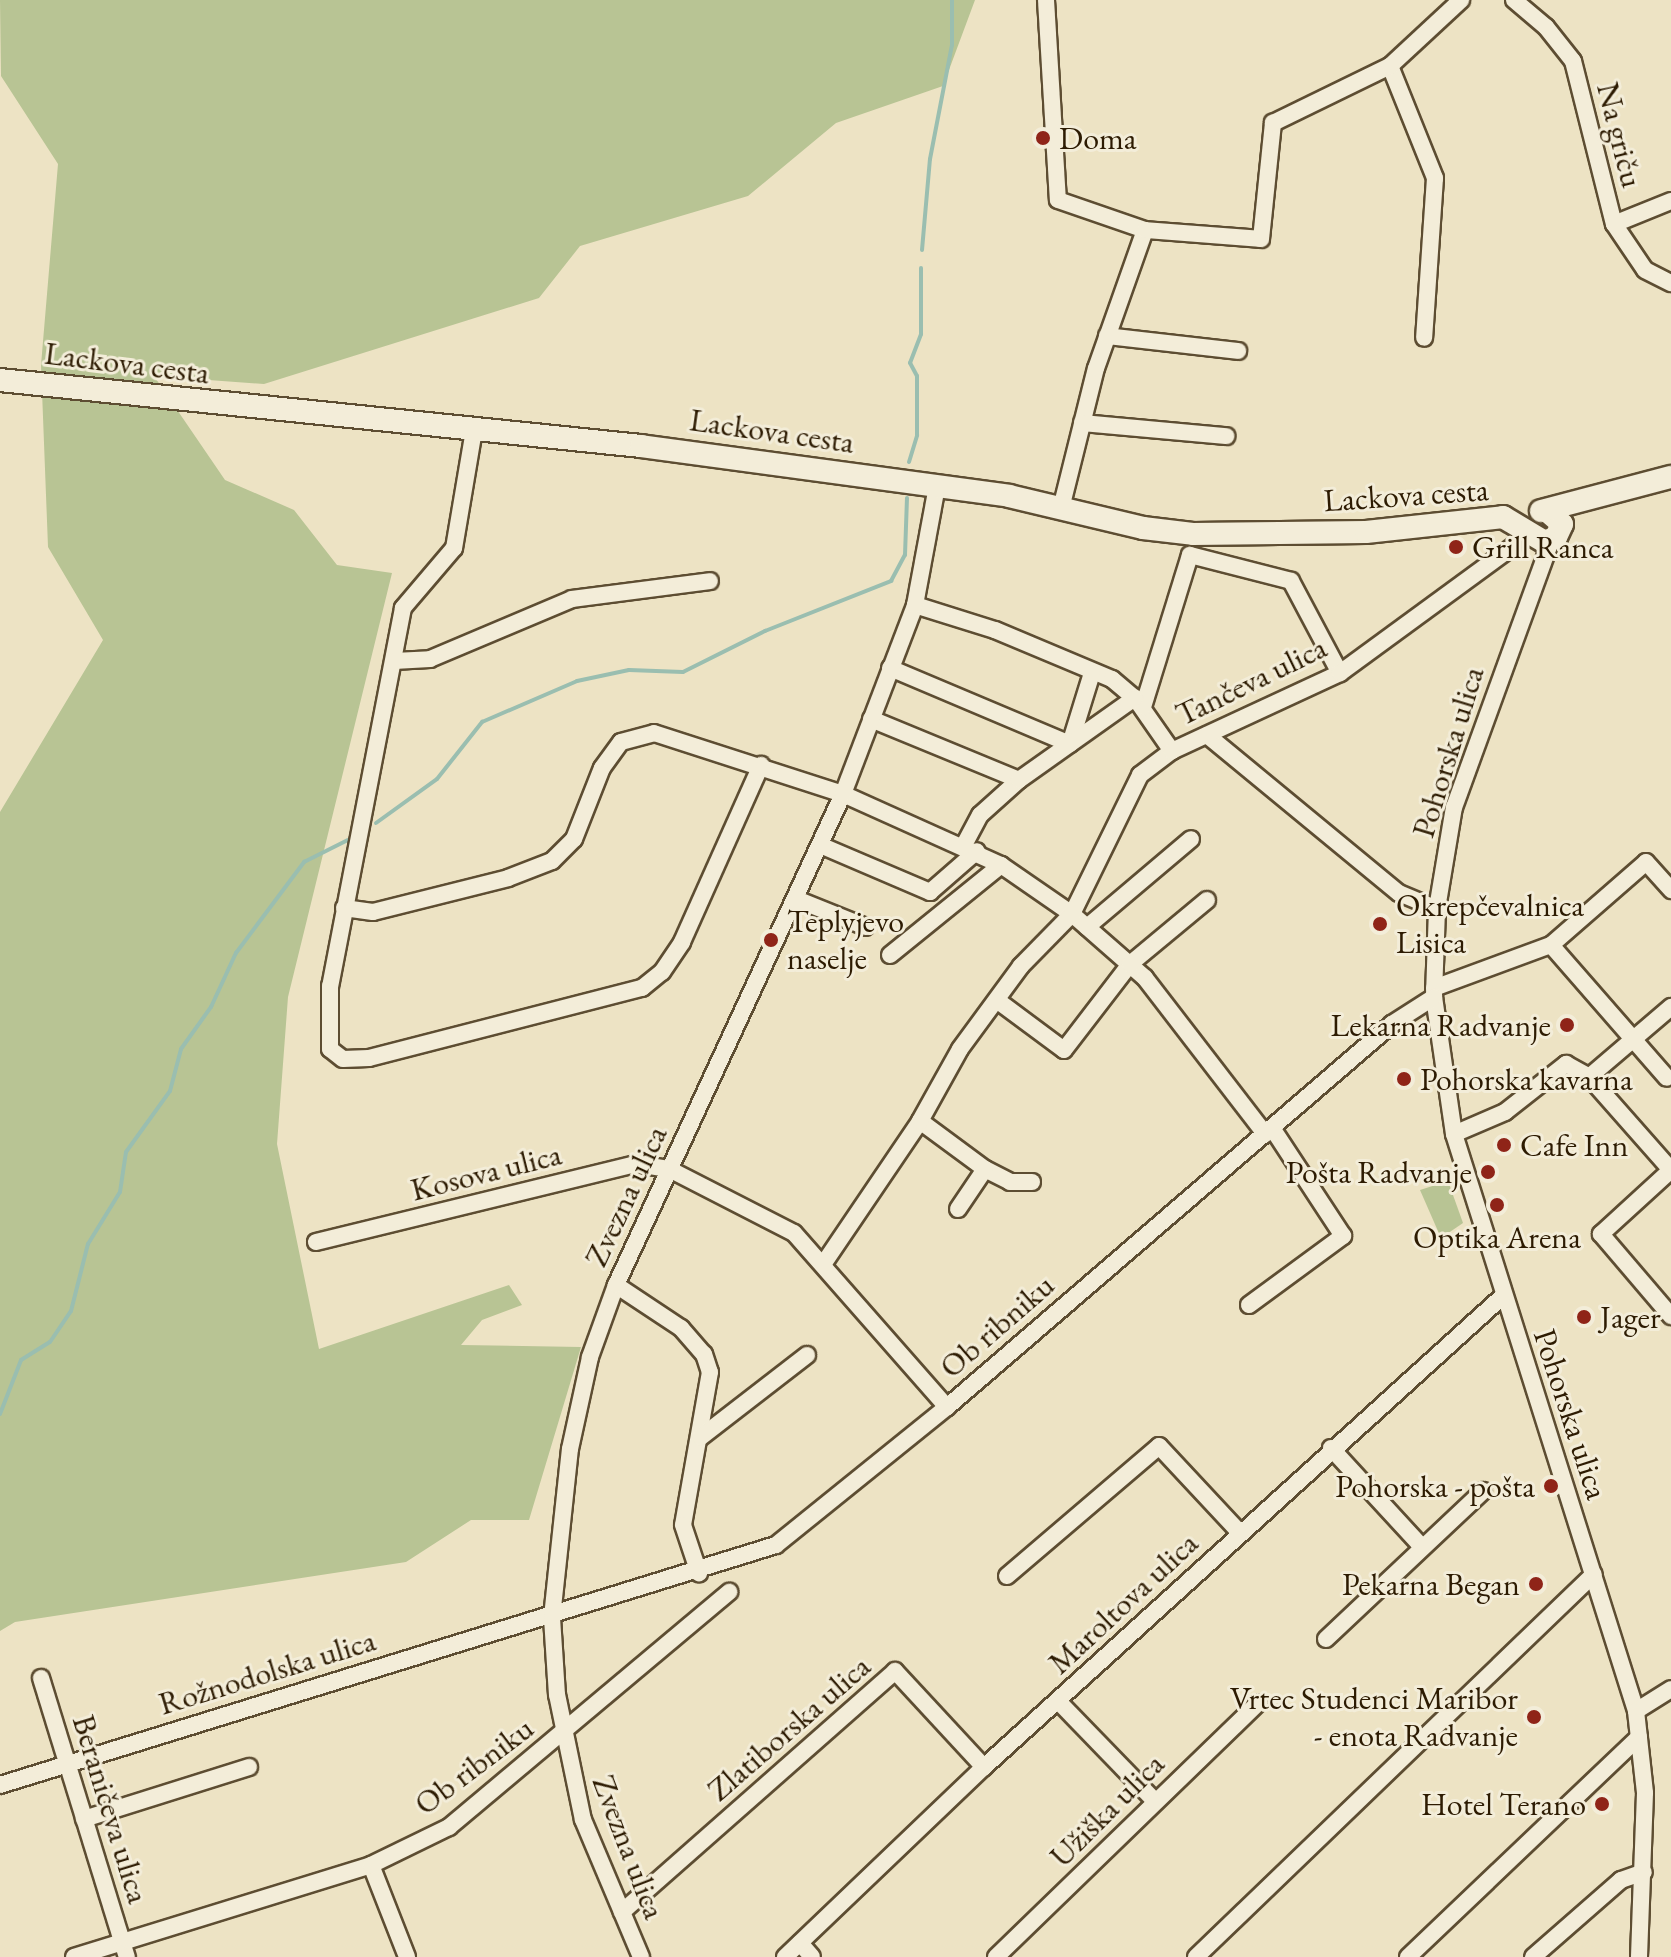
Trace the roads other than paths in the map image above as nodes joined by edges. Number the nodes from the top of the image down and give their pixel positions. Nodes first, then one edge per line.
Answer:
1 (1046, 0) edge
2 (1461, 0) edge
3 (1514, 0) edge
4 (1390, 66) junction
5 (1671, 201) edge
6 (1614, 224) junction
7 (1145, 230) junction
8 (1671, 283) edge
9 (1107, 336) junction
10 (1424, 338) dead end
11 (1238, 351) dead end
12 (0, 380) edge
13 (1082, 423) junction
14 (474, 430) junction
15 (1226, 436) dead end
16 (1669, 478) edge
17 (937, 486) junction
18 (1061, 508) junction
19 (1543, 528) junction
20 (1512, 547) dead end
21 (710, 581) dead end
22 (915, 605) junction
23 (394, 661) junction
24 (890, 668) junction
25 (1092, 673) junction
26 (1340, 673) junction
27 (1139, 702) junction
28 (871, 719) junction
29 (1207, 735) junction
30 (1070, 744) junction
31 (1172, 751) junction
32 (761, 765) junction
33 (1019, 780) junction
34 (843, 794) junction
35 (1191, 839) dead end
36 (820, 845) junction
37 (971, 848) junction
38 (1001, 865) junction
39 (1671, 890) edge
40 (796, 899) junction
41 (1207, 900) dead end
42 (344, 908) junction
43 (1437, 909) junction
44 (1072, 914) junction
45 (866, 927) dead end
46 (1087, 927) junction
47 (1551, 945) junction
48 (890, 955) dead end
49 (1130, 964) junction
50 (1434, 992) junction
51 (998, 1001) junction
52 (1671, 1007) edge
53 (1634, 1040) junction
54 (1589, 1077) junction
55 (1667, 1078) dead end
56 (920, 1121) junction
57 (1269, 1131) junction
58 (1454, 1134) junction
59 (669, 1169) junction
60 (985, 1169) junction
61 (1032, 1182) dead end
62 (958, 1209) dead end
63 (316, 1242) dead end
64 (824, 1263) junction
65 (616, 1285) junction
66 (1504, 1295) junction
67 (1249, 1305) dead end
68 (1671, 1316) edge
69 (807, 1355) dead end
70 (947, 1407) junction
71 (701, 1437) junction
72 (1331, 1448) junction
73 (1483, 1491) dead end
74 (1240, 1533) junction
75 (1421, 1546) junction
76 (699, 1573) junction
77 (1594, 1574) junction
78 (1007, 1576) dead end
79 (729, 1592) dead end
80 (552, 1617) junction
81 (1326, 1639) dead end
82 (41, 1678) dead end
83 (1671, 1689) edge
84 (1058, 1701) junction
85 (1258, 1703) dead end
86 (1636, 1711) junction
87 (562, 1734) junction
88 (1639, 1737) junction
89 (67, 1764) junction
90 (249, 1767) dead end
91 (984, 1767) junction
92 (0, 1785) edge
93 (1154, 1800) junction
94 (84, 1819) junction
95 (371, 1865) junction
96 (1644, 1872) junction
97 (622, 1912) junction
98 (800, 1943) junction
99 (125, 1949) edge
100 (74, 1957) edge
101 (407, 1957) edge
102 (641, 1957) edge
103 (785, 1957) edge
104 (812, 1957) edge
105 (996, 1957) edge
106 (1196, 1957) edge
107 (1408, 1957) edge
108 (1533, 1957) edge
109 (1639, 1957) edge

1 - 7 street
2 - 4 street
3 - 6 street, Na griču
4 - 7 street
4 - 10 street
5 - 6 street
6 - 8 street, Na griču
7 - 9 street
9 - 11 street
9 - 13 street
12 - 14 street, Lackova cesta
13 - 15 street
13 - 18 street
14 - 17 street, Lackova cesta
14 - 23 street
16 - 19 street
17 - 18 street, Lackova cesta
17 - 22 street, Zvezna ulica
18 - 19 street, Lackova cesta
19 - 43 street, Pohorska ulica
20 - 26 street, Tančeva ulica
21 - 23 street
22 - 24 street, Zvezna ulica
22 - 25 street
23 - 42 street
24 - 28 street, Zvezna ulica
24 - 30 street
25 - 27 street
25 - 30 street
26 - 27 street
26 - 29 street, Tančeva ulica
27 - 30 street
27 - 31 street
28 - 33 street
28 - 34 street, Zvezna ulica
29 - 31 street, Tančeva ulica
29 - 43 street
30 - 33 street
31 - 44 street, Tančeva ulica
32 - 34 street
32 - 42 street
32 - 42 street
33 - 37 street
34 - 36 street, Zvezna ulica
34 - 37 street
35 - 46 street
36 - 37 street
36 - 40 street, Zvezna ulica
37 - 38 street
38 - 44 street
38 - 48 street
39 - 47 street
40 - 45 street
40 - 59 street, Zvezna ulica
41 - 49 street
43 - 50 street, Pohorska ulica
44 - 46 street
44 - 51 street, Tančeva ulica
46 - 49 street
47 - 50 street
47 - 53 street
49 - 51 street
49 - 57 street
50 - 57 street, Ob ribniku
50 - 58 street, Pohorska ulica
51 - 56 street, Tančeva ulica
52 - 53 street
53 - 54 street
53 - 55 street
54 - 58 street
54 - 68 street
56 - 60 street
56 - 64 street, Tančeva ulica
57 - 67 street
57 - 70 street, Ob ribniku
58 - 66 street, Pohorska ulica
59 - 63 street, Kosova ulica
59 - 64 street
59 - 65 street, Zvezna ulica
60 - 61 street
60 - 62 street
64 - 70 street
65 - 71 street
65 - 80 street, Zvezna ulica
66 - 72 street, Maroltova ulica
66 - 77 street, Pohorska ulica
69 - 71 street
70 - 76 street, Ob ribniku
71 - 76 street
72 - 74 street, Maroltova ulica
72 - 75 street
73 - 75 street
74 - 78 street
74 - 84 street, Maroltova ulica
75 - 81 street
76 - 80 street, Ob ribniku
77 - 86 street, Pohorska ulica
77 - 106 street
79 - 87 street, Ob ribniku
80 - 87 street, Zvezna ulica
80 - 89 street, Rožnodolska ulica
82 - 89 street, Beraničeva ulica
83 - 86 street
84 - 91 street, Maroltova ulica
84 - 93 street
85 - 93 street, Užiška ulica
86 - 88 street, Pohorska ulica
87 - 95 street, Ob ribniku
87 - 97 street, Zvezna ulica
88 - 96 street, Pohorska ulica
88 - 107 street
89 - 92 street, Rožnodolska ulica
89 - 94 street, Beraničeva ulica
90 - 94 street
91 - 97 street, Zlatiborska ulica
91 - 98 street, Maroltova ulica
93 - 105 street, Užiška ulica
94 - 99 street, Beraničeva ulica
95 - 99 street, Ob ribniku
95 - 101 street
96 - 108 street
96 - 109 street, Pohorska ulica
97 - 102 street, Zvezna ulica
98 - 103 street, Maroltova ulica
98 - 104 street
99 - 100 street, Ob ribniku

